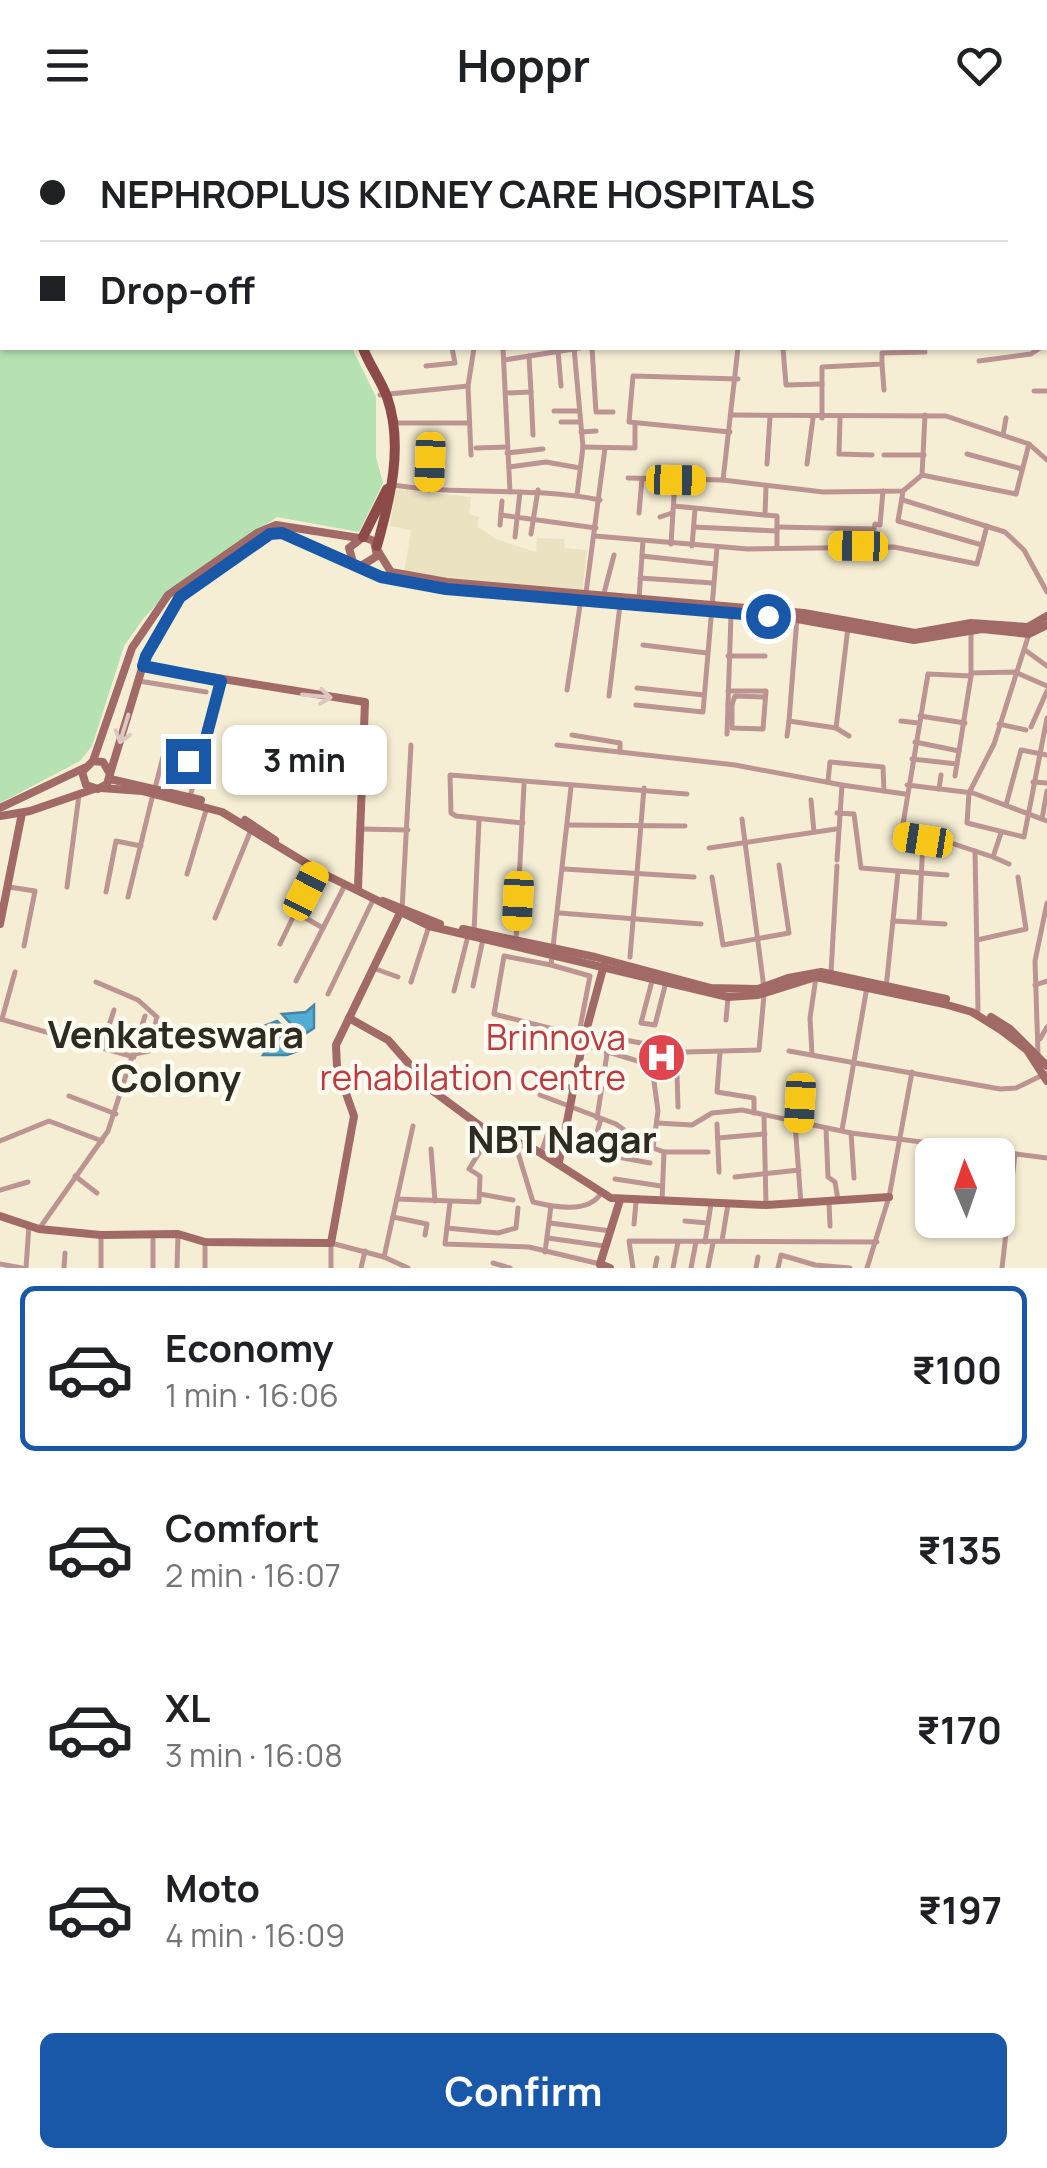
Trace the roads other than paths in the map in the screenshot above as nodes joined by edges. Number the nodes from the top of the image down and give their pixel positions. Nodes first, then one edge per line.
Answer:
1 (361, 350) edge
2 (452, 350) edge
3 (474, 350) edge
4 (502, 350) edge
5 (564, 350) edge
6 (577, 350) edge
7 (592, 350) edge
8 (738, 350) edge
9 (783, 350) edge
10 (882, 350) edge
11 (1037, 350) edge
12 (558, 351) junction
13 (925, 352) dead end
14 (529, 356) junction
15 (503, 360) junction
16 (978, 361) dead end
17 (882, 364) junction
18 (426, 366) dead end
19 (738, 379) junction
20 (822, 384) junction
21 (468, 386) junction
22 (561, 386) dead end
23 (884, 390) dead end
24 (1047, 390) edge
25 (1034, 391) dead end
26 (532, 392) junction
27 (505, 394) junction
28 (383, 395) junction
29 (554, 411) dead end
30 (579, 412) junction
31 (596, 412) junction
32 (613, 412) dead end
33 (733, 415) junction
34 (924, 416) junction
35 (770, 417) junction
36 (813, 418) junction
37 (822, 418) junction
38 (840, 418) junction
39 (1006, 418) dead end
40 (561, 422) dead end
41 (580, 422) junction
42 (392, 423) junction
43 (469, 423) junction
44 (635, 423) junction
45 (596, 431) dead end
46 (581, 432) junction
47 (730, 432) junction
48 (533, 435) dead end
49 (1004, 435) junction
50 (1029, 444) junction
51 (583, 447) junction
52 (476, 448) dead end
53 (604, 448) junction
54 (543, 449) dead end
55 (507, 450) junction
56 (966, 454) dead end
57 (471, 455) dead end
58 (872, 455) dead end
59 (884, 455) dead end
60 (924, 455) junction
61 (1047, 460) edge
62 (430, 462) dead end
63 (767, 464) dead end
64 (807, 464) dead end
65 (508, 467) junction
66 (580, 468) junction
67 (1022, 469) junction
68 (922, 475) junction
69 (628, 478) dead end
70 (642, 479) junction
71 (674, 480) junction
72 (723, 480) junction
73 (393, 486) junction
74 (766, 486) junction
75 (429, 490) junction
76 (538, 490) junction
77 (903, 490) junction
78 (883, 491) junction
79 (510, 492) junction
80 (520, 492) junction
81 (577, 495) junction
82 (600, 500) junction
83 (903, 500) junction
84 (502, 501) dead end
85 (674, 506) junction
86 (696, 508) junction
87 (639, 512) dead end
88 (501, 515) junction
89 (764, 515) junction
90 (518, 516) junction
91 (660, 517) dead end
92 (533, 518) junction
93 (500, 525) dead end
94 (987, 526) junction
95 (694, 527) junction
96 (596, 528) junction
97 (282, 529) junction
98 (777, 529) junction
99 (531, 534) dead end
100 (515, 536) dead end
101 (594, 536) junction
102 (361, 537) junction
103 (895, 538) dead end
104 (643, 541) junction
105 (671, 544) junction
106 (982, 545) junction
107 (692, 546) junction
108 (777, 546) junction
109 (894, 546) junction
110 (378, 548) junction
111 (718, 548) junction
112 (614, 555) dead end
113 (642, 556) junction
114 (357, 564) junction
115 (716, 564) junction
116 (389, 575) junction
117 (640, 578) junction
118 (713, 583) junction
119 (1047, 592) edge
120 (583, 596) junction
121 (603, 596) junction
122 (638, 599) junction
123 (620, 604) junction
124 (711, 607) junction
125 (731, 612) junction
126 (797, 616) junction
127 (1047, 616) edge
128 (849, 622) junction
129 (1047, 624) edge
130 (971, 626) junction
131 (1029, 634) junction
132 (644, 645) dead end
133 (1025, 649) junction
134 (707, 653) junction
135 (728, 656) junction
136 (765, 656) dead end
137 (143, 666) junction
138 (1047, 666) edge
139 (1015, 672) junction
140 (971, 674) junction
141 (139, 680) junction
142 (221, 681) junction
143 (637, 688) dead end
144 (1047, 688) edge
145 (567, 690) dead end
146 (728, 691) junction
147 (206, 692) dead end
148 (766, 693) junction
149 (704, 695) junction
150 (609, 696) dead end
151 (730, 704) junction
152 (636, 706) dead end
153 (1047, 718) edge
154 (920, 719) junction
155 (788, 721) junction
156 (901, 721) dead end
157 (965, 723) junction
158 (999, 724) junction
159 (836, 728) junction
160 (572, 734) dead end
161 (727, 734) dead end
162 (787, 736) dead end
163 (848, 736) dead end
164 (915, 742) junction
165 (557, 744) dead end
166 (411, 745) dead end
167 (960, 751) junction
168 (620, 752) junction
169 (1037, 754) junction
170 (1047, 755) edge
171 (912, 759) junction
172 (94, 761) junction
173 (199, 764) junction
174 (957, 764) junction
175 (84, 768) junction
176 (941, 775) dead end
177 (110, 776) junction
178 (954, 776) dead end
179 (828, 782) junction
180 (1033, 782) junction
181 (1047, 783) edge
182 (524, 784) junction
183 (842, 785) junction
184 (907, 785) junction
185 (571, 787) junction
186 (98, 788) junction
187 (644, 788) junction
188 (939, 789) junction
189 (154, 791) junction
190 (884, 791) junction
191 (80, 792) junction
192 (1047, 792) edge
193 (686, 794) dead end
194 (906, 794) junction
195 (970, 794) junction
196 (190, 797) junction
197 (811, 800) dead end
198 (1006, 805) junction
199 (207, 807) junction
200 (2, 813) edge
201 (22, 813) junction
202 (837, 813) junction
203 (1028, 813) junction
204 (479, 819) junction
205 (742, 819) dead end
206 (1044, 820) edge
207 (524, 823) junction
208 (568, 825) junction
209 (685, 826) dead end
210 (902, 826) junction
211 (640, 828) junction
212 (360, 829) junction
213 (836, 829) junction
214 (251, 830) junction
215 (408, 830) junction
216 (814, 832) junction
217 (1001, 833) junction
218 (745, 843) junction
219 (141, 846) junction
220 (709, 848) dead end
221 (975, 850) junction
222 (992, 857) junction
223 (1009, 864) dead end
224 (779, 865) dead end
225 (564, 869) junction
226 (316, 870) junction
227 (898, 872) junction
228 (187, 874) dead end
229 (637, 874) junction
230 (921, 874) junction
231 (947, 875) dead end
232 (694, 877) dead end
233 (1018, 877) dead end
234 (712, 878) dead end
235 (345, 885) junction
236 (8, 887) junction
237 (67, 887) dead end
238 (358, 888) junction
239 (106, 892) dead end
240 (128, 897) dead end
241 (372, 900) junction
242 (1047, 903) edge
243 (0, 911) edge
244 (295, 912) junction
245 (400, 912) junction
246 (559, 913) junction
247 (634, 917) junction
248 (215, 918) dead end
249 (893, 920) junction
250 (919, 922) junction
251 (0, 924) edge
252 (701, 924) dead end
253 (945, 924) dead end
254 (428, 926) junction
255 (323, 928) junction
256 (471, 934) junction
257 (483, 940) junction
258 (516, 940) junction
259 (758, 940) junction
260 (977, 940) junction
261 (280, 944) dead end
262 (1038, 944) junction
263 (24, 946) dead end
264 (1047, 947) edge
265 (543, 951) junction
266 (554, 951) junction
267 (630, 957) dead end
268 (541, 962) junction
269 (551, 964) junction
270 (604, 965) junction
271 (373, 968) junction
272 (15, 972) dead end
273 (831, 972) junction
274 (398, 977) dead end
275 (652, 978) junction
276 (816, 978) junction
277 (296, 981) dead end
278 (1047, 981) edge
279 (96, 982) dead end
280 (412, 982) dead end
281 (666, 982) junction
282 (1035, 984) junction
283 (473, 986) dead end
284 (866, 987) junction
285 (886, 987) junction
286 (454, 991) dead end
287 (764, 991) junction
288 (328, 994) dead end
289 (728, 997) junction
290 (114, 1010) dead end
291 (978, 1010) junction
292 (145, 1016) dead end
293 (349, 1018) junction
294 (1, 1019) edge
295 (726, 1020) dead end
296 (1047, 1027) edge
297 (585, 1032) junction
298 (1039, 1041) junction
299 (582, 1044) junction
300 (102, 1046) junction
301 (789, 1050) dead end
302 (720, 1052) junction
303 (606, 1054) junction
304 (812, 1054) junction
305 (1038, 1054) junction
306 (134, 1056) junction
307 (854, 1062) junction
308 (652, 1066) junction
309 (912, 1072) junction
310 (1046, 1074) edge
311 (551, 1083) dead end
312 (576, 1087) junction
313 (540, 1094) dead end
314 (68, 1096) dead end
315 (800, 1103) dead end
316 (678, 1107) dead end
317 (572, 1108) junction
318 (754, 1113) junction
319 (116, 1114) junction
320 (764, 1117) junction
321 (599, 1119) junction
322 (657, 1123) junction
323 (797, 1123) junction
324 (550, 1124) dead end
325 (717, 1124) dead end
326 (413, 1126) dead end
327 (826, 1128) junction
328 (842, 1130) junction
329 (852, 1133) junction
330 (491, 1134) junction
331 (765, 1134) junction
332 (634, 1137) dead end
333 (718, 1138) junction
334 (897, 1138) junction
335 (915, 1140) edge
336 (0, 1141) edge
337 (102, 1141) junction
338 (515, 1142) junction
339 (431, 1149) dead end
340 (664, 1152) junction
341 (708, 1152) dead end
342 (541, 1153) junction
343 (1015, 1154) edge
344 (1047, 1158) edge
345 (559, 1162) junction
346 (650, 1163) dead end
347 (799, 1170) junction
348 (720, 1172) dead end
349 (766, 1174) junction
350 (75, 1176) junction
351 (735, 1177) dead end
352 (854, 1178) dead end
353 (615, 1179) dead end
354 (28, 1182) dead end
355 (662, 1186) junction
356 (0, 1190) edge
357 (602, 1192) junction
358 (97, 1193) dead end
359 (480, 1194) junction
360 (889, 1197) junction
361 (397, 1200) junction
362 (513, 1200) dead end
363 (620, 1200) junction
364 (435, 1201) junction
365 (662, 1201) junction
366 (450, 1202) junction
367 (636, 1202) junction
368 (833, 1202) junction
369 (711, 1204) junction
370 (728, 1204) junction
371 (800, 1204) junction
372 (766, 1205) junction
373 (551, 1206) junction
374 (518, 1208) dead end
375 (0, 1216) edge
376 (393, 1217) junction
377 (685, 1221) dead end
378 (550, 1223) junction
379 (708, 1223) junction
380 (634, 1224) dead end
381 (830, 1226) dead end
382 (34, 1227) junction
383 (447, 1228) junction
384 (611, 1231) junction
385 (154, 1234) junction
386 (178, 1234) junction
387 (102, 1236) junction
388 (425, 1236) dead end
389 (548, 1238) junction
390 (1005, 1238) edge
391 (205, 1242) junction
392 (678, 1242) junction
393 (696, 1242) junction
394 (705, 1242) junction
395 (713, 1242) junction
396 (722, 1242) junction
397 (877, 1242) junction
398 (331, 1244) junction
399 (606, 1246) junction
400 (365, 1252) junction
401 (545, 1252) junction
402 (65, 1253) dead end
403 (384, 1256) junction
404 (758, 1257) dead end
405 (657, 1258) dead end
406 (0, 1264) edge
407 (492, 1264) dead end
408 (603, 1267) edge
409 (815, 1267) edge
410 (24, 1268) edge
411 (64, 1268) edge
412 (101, 1268) edge
413 (153, 1268) edge
414 (176, 1268) edge
415 (204, 1268) edge
416 (331, 1268) edge
417 (361, 1268) edge
418 (408, 1268) edge
419 (507, 1268) edge
420 (633, 1268) edge
421 (655, 1268) edge
422 (673, 1268) edge
423 (690, 1268) edge
424 (708, 1268) edge
425 (756, 1268) edge
426 (778, 1268) edge
427 (841, 1268) edge
428 (850, 1268) edge
429 (867, 1268) edge
430 (1002, 1268) edge

1 - 28 main road
2 - 18 street
3 - 21 street
4 - 15 street
5 - 12 street
6 - 30 street
7 - 31 street
8 - 19 street
9 - 20 street
10 - 13 street
10 - 17 street
11 - 16 street
12 - 14 street
12 - 22 street
14 - 15 street
14 - 26 street
15 - 27 street
17 - 20 street
17 - 23 street
19 - 33 street
19 - 44 street
20 - 37 street
21 - 28 street
21 - 43 street
24 - 25 street
26 - 27 street
26 - 48 street
27 - 55 street
28 - 42 main road
28 - 102 main road
29 - 30 street
30 - 31 street
30 - 41 street
31 - 32 street
33 - 35 street
33 - 47 street
34 - 38 street
34 - 49 street
34 - 60 street
35 - 36 street
35 - 63 street
36 - 37 street
36 - 64 street
37 - 38 street
38 - 58 street
39 - 49 street
40 - 41 street
41 - 46 street
42 - 43 street
42 - 73 main road
43 - 57 street
44 - 47 street
44 - 53 street
45 - 46 street
46 - 51 street
47 - 72 street
49 - 50 street
50 - 61 street
50 - 67 street
51 - 53 street
51 - 66 street
52 - 55 street
53 - 82 street
54 - 55 street
55 - 65 street
56 - 67 street
59 - 60 street
60 - 68 street
62 - 75 street
65 - 66 street
65 - 79 street
66 - 81 street
67 - 68 street
68 - 77 street
69 - 70 street
70 - 71 street
70 - 87 street
71 - 72 street
71 - 85 street
71 - 91 street
72 - 74 street
73 - 75 street
73 - 110 main road
74 - 78 street
74 - 89 street
75 - 79 street
76 - 80 street
76 - 81 street
76 - 92 street
77 - 78 street
77 - 83 street
78 - 98 street
79 - 80 street
80 - 90 street
81 - 82 street
82 - 96 street
83 - 94 street
83 - 106 street
84 - 88 street
85 - 86 street
85 - 105 street
86 - 89 street
86 - 95 street
88 - 90 street
88 - 93 street
89 - 98 street
90 - 92 street
90 - 100 street
92 - 96 street
92 - 99 street
94 - 106 street
94 - 119 street
95 - 98 street
95 - 107 street
96 - 101 street
97 - 102 main road
97 - 114 main road
97 - 137 main road
97 - 172 main road
98 - 108 street
101 - 104 street
101 - 120 street
102 - 110 main road
102 - 114 main road
103 - 109 street
104 - 105 street
104 - 113 street
105 - 107 street
106 - 109 street
107 - 111 street
108 - 109 street
108 - 111 street
110 - 114 main road
110 - 116 main road
111 - 115 street
112 - 121 street
113 - 115 street
113 - 117 street
114 - 116 main road
115 - 118 street
116 - 120 main road
117 - 118 street
117 - 122 street
118 - 124 street
120 - 121 main road
120 - 123 main road
120 - 145 street
121 - 122 main road
122 - 124 main road
123 - 124 main road
123 - 150 street
124 - 125 main road
124 - 126 main road
124 - 134 street
125 - 126 main road
125 - 135 street
126 - 128 main road
126 - 155 street
127 - 130 main road
128 - 130 main road
128 - 159 street
129 - 131 main road
130 - 131 main road
130 - 140 street
131 - 133 street
132 - 134 street
133 - 138 street
133 - 139 street
134 - 149 street
135 - 136 street
135 - 146 street
137 - 141 main road
137 - 142 main road
139 - 140 street
139 - 144 street
139 - 158 street
140 - 154 street
140 - 157 street
141 - 147 street
141 -> 177 main road
142 - 173 street
142 -> 212 main road
143 - 149 street
144 - 158 street
146 - 148 street
146 - 151 street
148 - 151 street
148 - 151 street
149 - 152 street
151 - 161 street
153 - 169 street
154 - 156 street
154 - 157 street
154 - 164 street
155 - 159 street
155 - 162 street
157 - 167 street
158 - 195 street
159 - 163 street
160 - 168 street
164 - 167 street
164 - 171 street
165 - 168 street
166 - 215 street
167 - 174 street
168 - 179 street
169 - 170 street
169 - 180 street
169 - 198 street
171 - 174 street
171 - 184 street
172 - 175 main road
172 - 177 main road
173 - 189 street
173 - 196 street
174 - 178 street
175 - 186 main road
175 - 200 main road
176 - 188 street
177 - 186 main road
177 - 189 main road
179 - 183 street
179 - 190 street
180 - 181 street
180 - 203 street
182 - 185 street
182 - 204 street
182 - 207 street
183 - 190 street
183 - 202 street
184 - 188 street
184 - 194 street
185 - 187 street
185 - 208 street
186 - 189 main road
186 - 191 main road
187 - 193 street
187 - 211 street
188 - 195 street
189 - 196 main road
189 - 199 main road
189 - 219 street
190 - 194 street
191 - 201 main road
191 - 237 street
192 - 206 street
194 - 210 street
195 - 198 street
195 - 217 street
196 - 238 main road
197 - 216 street
198 - 203 street
199 - 214 main road
199 - 228 street
200 - 201 main road
200 - 243 main road
201 - 236 main road
202 - 213 street
202 - 227 street
203 - 206 street
203 - 217 street
204 - 207 street
204 - 256 street
205 - 218 street
207 - 258 street
208 - 211 street
208 - 225 street
209 - 211 street
210 - 221 street
210 - 230 street
211 - 229 street
212 - 215 street
212 - 238 main road
213 - 216 street
213 - 273 street
214 - 226 main road
214 - 248 street
215 - 245 street
216 - 218 street
217 - 222 street
218 - 220 street
218 - 259 street
219 - 239 street
219 - 240 street
221 - 222 street
221 - 260 street
222 - 223 street
224 - 259 street
225 - 229 street
225 - 246 street
226 - 235 main road
226 - 244 street
227 - 230 street
227 - 249 street
229 - 232 street
229 - 247 street
230 - 231 street
230 - 250 street
233 - 260 street
234 - 259 street
235 - 241 main road
235 - 255 street
236 - 251 main road
236 - 263 street
238 - 245 main road
241 - 245 main road
241 - 288 street
242 - 262 street
244 - 255 street
244 - 261 street
245 - 254 main road
245 - 256 main road
245 - 271 main road
246 - 247 street
246 - 266 street
247 - 252 street
247 - 267 street
249 - 250 street
249 - 285 street
250 - 253 street
254 - 256 main road
254 - 280 street
255 - 277 street
256 - 257 main road
256 - 258 main road
256 - 286 street
257 - 265 main road
257 - 283 street
258 - 266 main road
259 - 287 street
260 - 291 street
262 - 264 street
262 - 282 street
265 - 266 main road
265 - 268 street
266 - 269 street
266 - 270 main road
266 - 287 main road
268 - 269 street
268 - 269 street
270 - 275 main road
270 - 297 main road
271 - 274 street
271 - 293 main road
272 - 294 street
273 - 285 main road
273 - 287 main road
275 - 281 main road
275 - 281 street
276 - 284 main road
276 - 287 main road
276 - 304 street
278 - 282 street
279 - 306 street
281 - 289 main road
282 - 298 street
284 - 285 main road
284 - 307 street
285 - 291 main road
285 - 310 main road
287 - 289 main road
287 - 302 street
289 - 295 street
290 - 300 street
291 - 305 main road
292 - 306 street
293 - 330 main road
293 - 398 main road
294 - 300 street
296 - 298 street
297 - 299 main road
297 - 302 street
298 - 305 street
299 - 303 street
299 - 312 main road
300 - 306 street
301 - 304 street
302 - 318 street
303 - 308 street
303 - 321 street
304 - 307 street
305 - 310 main road
306 - 319 street
307 - 309 street
307 - 328 street
308 - 316 street
308 - 322 street
309 - 310 street
309 - 334 street
311 - 312 street
312 - 317 main road
313 - 317 street
314 - 319 street
315 - 323 street
317 - 321 street
317 - 345 main road
318 - 320 street
318 - 322 street
319 - 337 street
320 - 323 street
320 - 331 street
321 - 332 street
321 - 346 street
322 - 340 street
323 - 327 street
323 - 347 street
324 - 342 street
325 - 333 street
326 - 361 street
327 - 328 street
327 - 368 street
328 - 329 street
329 - 334 street
329 - 352 street
330 - 338 main road
330 - 359 street
331 - 333 street
331 - 349 street
333 - 348 street
334 - 335 street
334 - 360 street
336 - 337 street
337 - 350 street
338 - 342 main road
338 - 373 street
339 - 364 street
340 - 341 street
340 - 355 street
342 - 345 main road
343 - 344 street
345 - 357 main road
347 - 349 street
347 - 371 street
349 - 351 street
349 - 372 street
350 - 358 street
350 - 382 street
353 - 355 street
354 - 356 street
355 - 365 street
357 - 363 main road
357 - 373 street
359 - 362 street
359 - 366 street
360 - 368 main road
360 - 397 street
361 - 364 street
361 - 376 street
363 - 367 main road
363 - 384 main road
364 - 366 street
365 - 367 main road
365 - 369 main road
366 - 383 street
367 - 380 street
368 - 371 main road
368 - 381 street
369 - 370 main road
369 - 379 street
370 - 372 main road
370 - 396 street
371 - 372 main road
373 - 378 street
374 - 383 street
375 - 382 main road
376 - 388 street
376 - 403 street
377 - 379 street
378 - 384 street
378 - 389 street
379 - 394 street
382 - 387 main road
382 - 410 street
383 - 401 street
384 - 399 main road
385 - 386 main road
385 - 387 main road
385 - 413 street
386 - 391 main road
386 - 414 street
387 - 412 street
389 - 399 street
389 - 401 street
390 - 430 street
391 - 398 main road
391 - 415 street
392 - 393 street
392 - 420 street
392 - 422 street
393 - 394 street
393 - 423 street
394 - 395 street
395 - 396 street
395 - 424 street
396 - 397 street
397 - 429 street
398 - 400 street
398 - 416 street
399 - 408 main road
400 - 403 street
400 - 417 street
401 - 408 street
402 - 411 street
403 - 418 street
404 - 425 street
405 - 421 street
406 - 410 street
407 - 419 street
409 - 426 street
409 - 427 street
427 - 428 street

